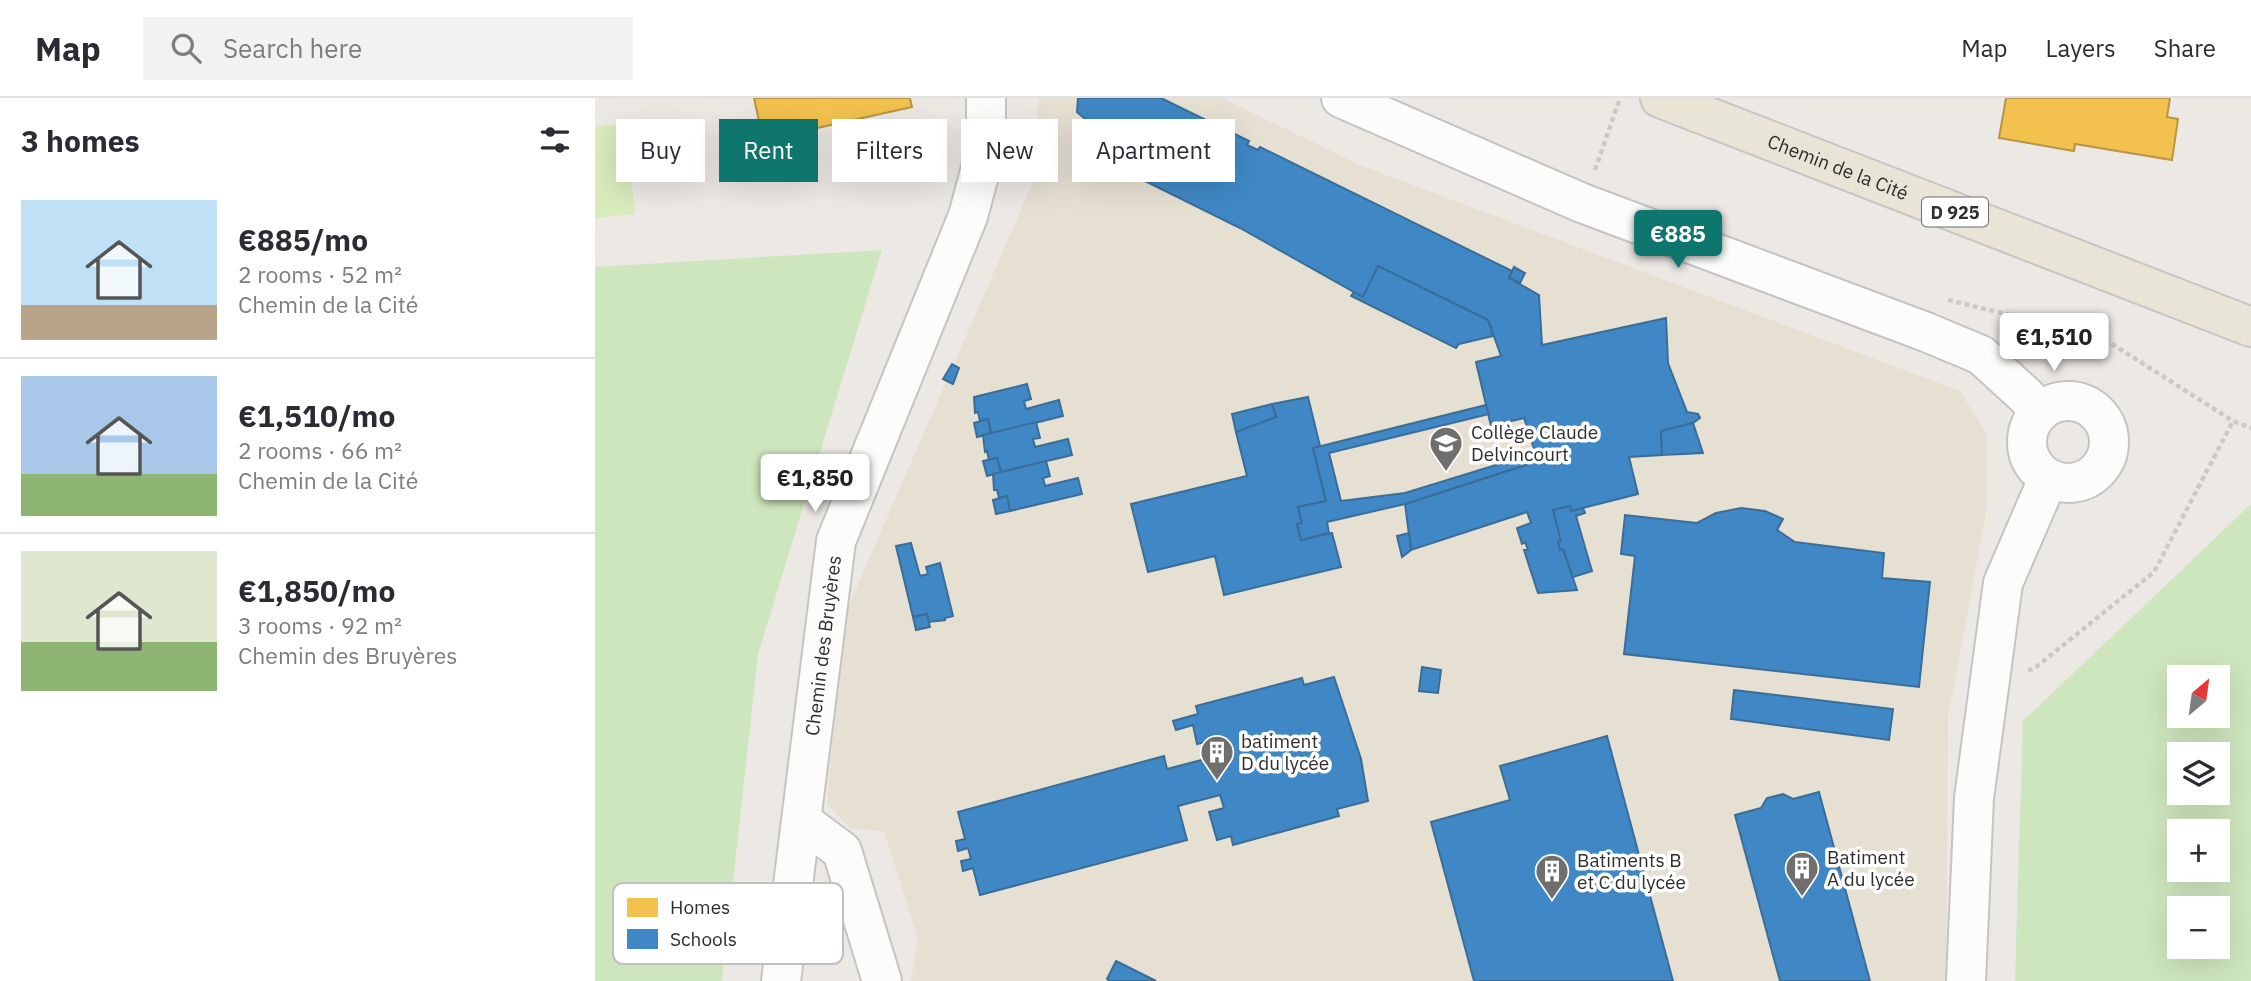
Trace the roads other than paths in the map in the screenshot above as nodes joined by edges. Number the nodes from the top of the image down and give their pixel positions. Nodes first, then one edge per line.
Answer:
1 (986, 98) edge
2 (1341, 98) edge
3 (1660, 98) edge
4 (2251, 327) edge
5 (2038, 412) junction
6 (2048, 478) junction
7 (802, 821) junction
8 (794, 883) edge
9 (882, 981) edge
10 (1966, 981) edge

1 - 7 street, Chemin des Bruyères
2 - 5 street
3 - 4 main road, Chemin de la Cité / D 925
5 - 6 street
5 - 6 street
6 - 10 street
7 - 8 street, Chemin des Bruyères
7 - 9 street

